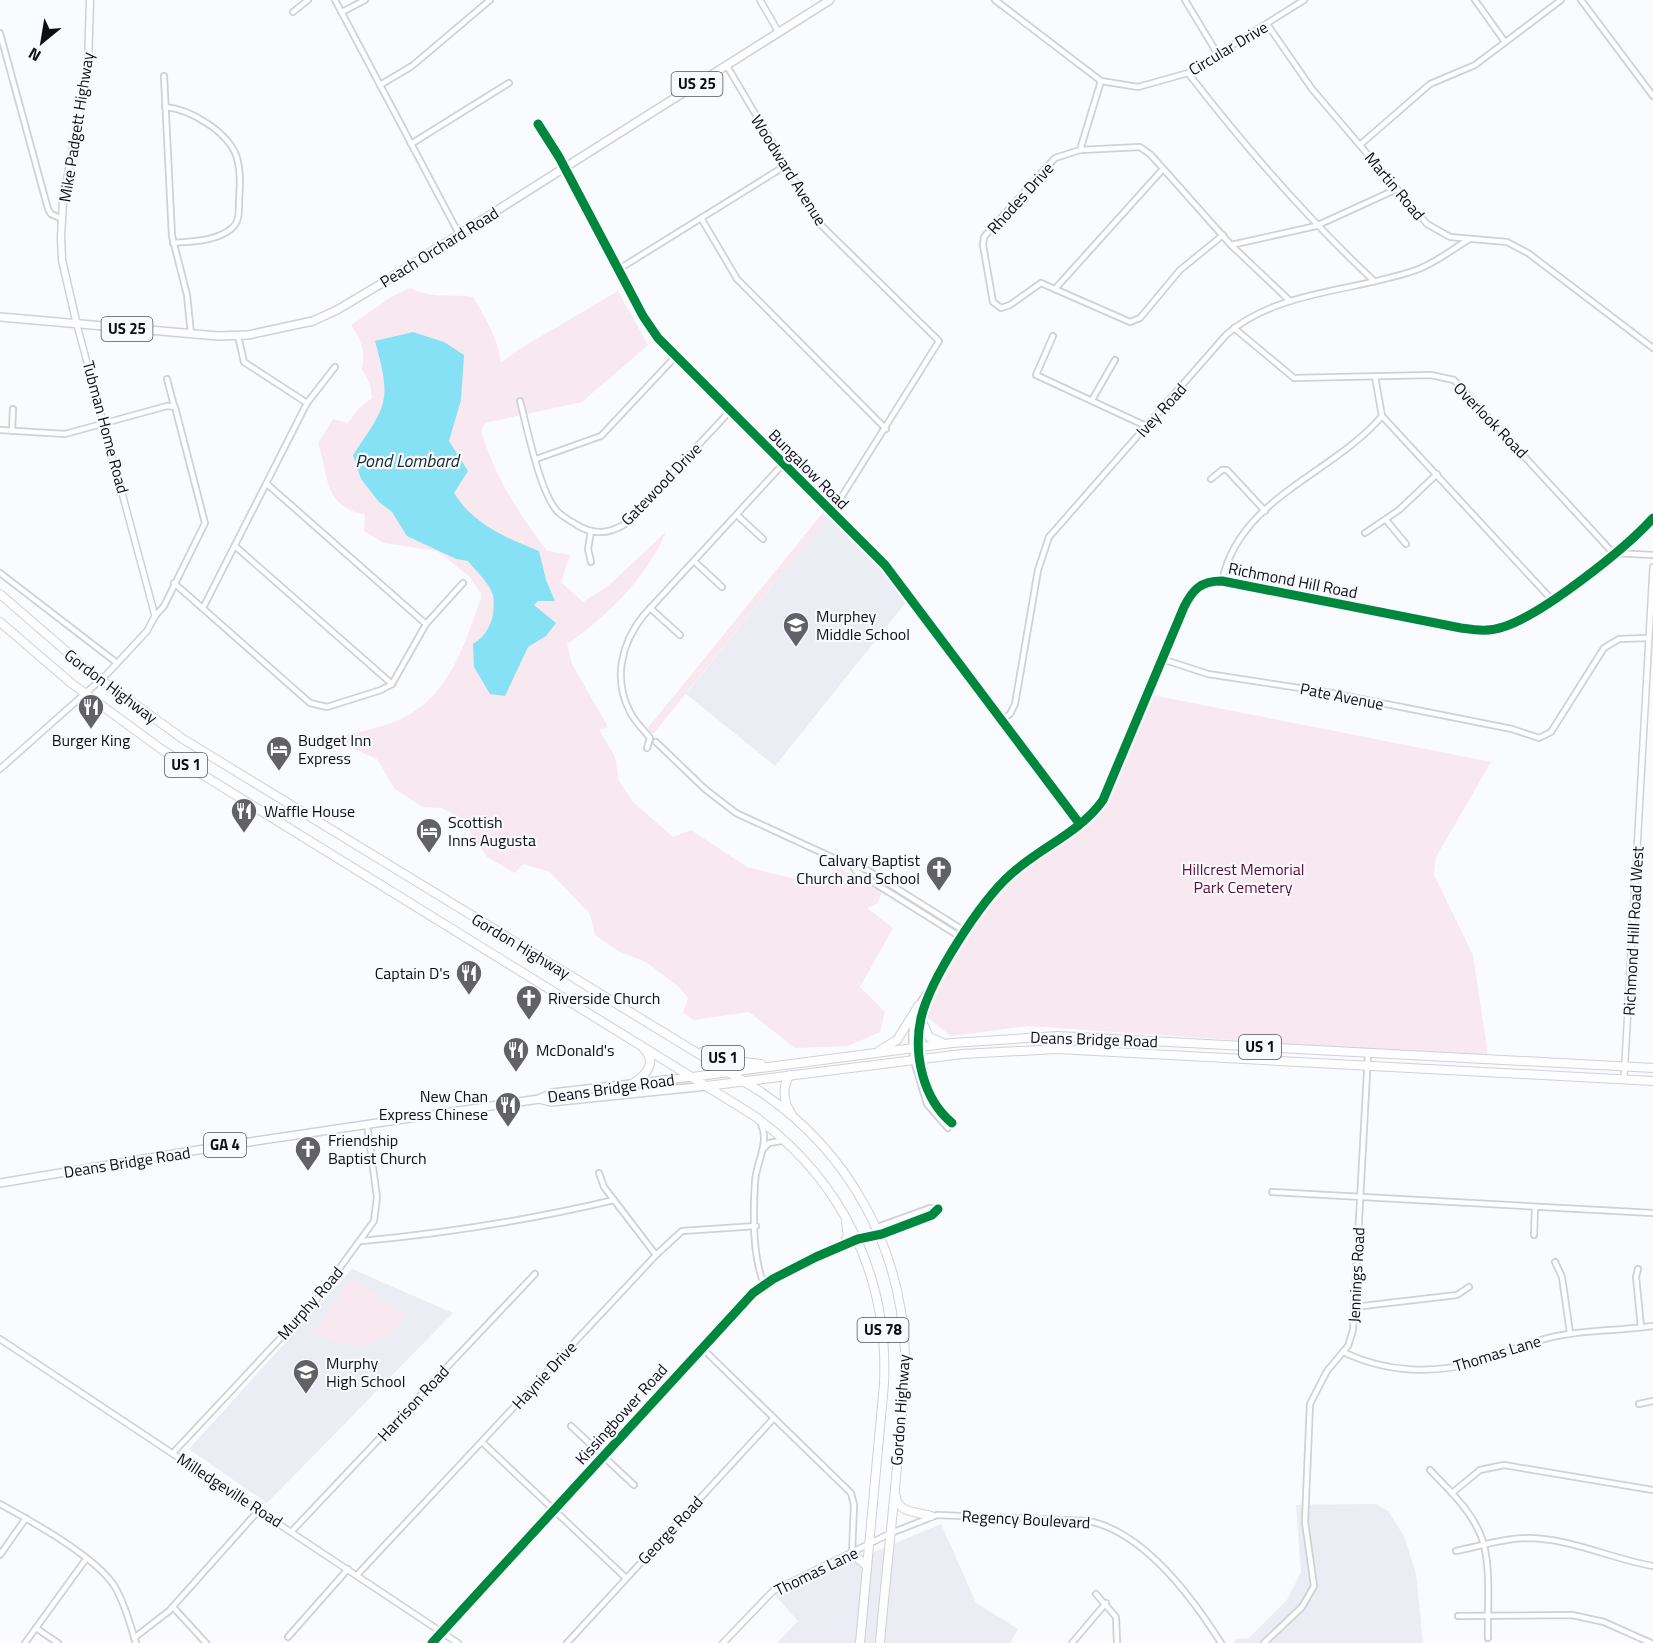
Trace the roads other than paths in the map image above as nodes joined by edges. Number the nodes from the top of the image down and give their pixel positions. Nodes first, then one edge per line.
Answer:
1 (90, 0) edge
2 (308, 0) edge
3 (335, 0) edge
4 (365, 0) edge
5 (490, 0) edge
6 (760, 0) edge
7 (830, 0) edge
8 (995, 0) edge
9 (1185, 0) edge
10 (1303, 0) edge
11 (1474, 0) edge
12 (1561, 0) edge
13 (1581, 0) edge
14 (293, 12) dead end
15 (342, 12) junction
16 (1267, 24) junction
17 (0, 33) edge
18 (779, 33) junction
19 (1505, 42) junction
20 (1217, 53) junction
21 (727, 66) junction
22 (1188, 73) junction
23 (164, 76) dead end
24 (1101, 81) junction
25 (509, 83) dead end
26 (380, 85) junction
27 (1653, 96) edge
28 (165, 107) junction
29 (538, 124) dead end
30 (411, 144) junction
31 (1360, 144) junction
32 (1080, 150) junction
33 (785, 166) junction
34 (564, 168) junction
35 (1163, 169) junction
36 (1397, 189) junction
37 (701, 218) junction
38 (62, 219) junction
39 (1316, 226) junction
40 (459, 234) junction
41 (1223, 235) junction
42 (1468, 240) junction
43 (173, 243) junction
44 (1230, 245) junction
45 (619, 269) junction
46 (1374, 281) junction
47 (1056, 289) junction
48 (1290, 301) junction
49 (0, 317) edge
50 (77, 325) junction
51 (1234, 328) junction
52 (191, 334) junction
53 (238, 336) junction
54 (1053, 336) dead end
55 (1653, 348) edge
56 (675, 357) junction
57 (1115, 360) dead end
58 (335, 366) dead end
59 (1375, 377) junction
60 (167, 379) dead end
61 (1092, 400) junction
62 (520, 402) dead end
63 (307, 403) junction
64 (174, 406) junction
65 (13, 409) dead end
66 (730, 411) junction
67 (1382, 416) junction
68 (105, 424) junction
69 (1146, 426) junction
70 (886, 429) junction
71 (0, 430) edge
72 (12, 431) junction
73 (536, 459) junction
74 (783, 464) junction
75 (1437, 474) junction
76 (1211, 479) dead end
77 (267, 484) junction
78 (1265, 511) junction
79 (832, 512) junction
80 (737, 514) junction
81 (1653, 518) edge
82 (1386, 520) junction
83 (591, 531) junction
84 (1365, 533) dead end
85 (763, 539) dead end
86 (1406, 544) dead end
87 (235, 546) junction
88 (1613, 553) junction
89 (1653, 555) edge
90 (694, 561) junction
91 (591, 562) dead end
92 (1653, 567) edge
93 (0, 573) edge
94 (1222, 581) junction
95 (174, 583) junction
96 (463, 583) dead end
97 (722, 586) dead end
98 (0, 594) edge
99 (1552, 600) junction
100 (650, 608) junction
101 (204, 609) junction
102 (155, 616) junction
103 (0, 622) edge
104 (426, 624) junction
105 (680, 635) dead end
106 (1649, 638) junction
107 (1162, 659) junction
108 (117, 663) junction
109 (100, 680) junction
110 (393, 684) junction
111 (84, 693) junction
112 (1002, 720) junction
113 (656, 742) dead end
114 (648, 748) dead end
115 (0, 768) edge
116 (1080, 823) junction
117 (853, 867) junction
118 (966, 932) junction
119 (963, 938) junction
120 (934, 985) junction
121 (920, 1005) junction
122 (921, 1019) junction
123 (666, 1033) junction
124 (636, 1042) junction
125 (952, 1042) junction
126 (916, 1047) junction
127 (870, 1054) junction
128 (1368, 1054) junction
129 (917, 1060) junction
130 (784, 1065) junction
131 (1368, 1065) junction
132 (1625, 1066) junction
133 (1653, 1068) edge
134 (728, 1072) junction
135 (790, 1075) junction
136 (692, 1077) junction
137 (1624, 1079) junction
138 (743, 1081) junction
139 (1653, 1081) edge
140 (632, 1084) junction
141 (707, 1086) junction
142 (539, 1099) junction
143 (753, 1114) junction
144 (796, 1119) junction
145 (952, 1123) dead end
146 (367, 1124) junction
147 (948, 1128) dead end
148 (794, 1148) junction
149 (763, 1149) junction
150 (599, 1173) dead end
151 (0, 1183) edge
152 (828, 1187) junction
153 (1272, 1192) dead end
154 (1360, 1197) junction
155 (614, 1200) junction
156 (1535, 1207) junction
157 (1653, 1213) edge
158 (756, 1226) junction
159 (878, 1231) junction
160 (1534, 1235) dead end
161 (858, 1239) junction
162 (362, 1241) junction
163 (842, 1246) junction
164 (656, 1255) junction
165 (1555, 1262) dead end
166 (1638, 1269) dead end
167 (535, 1275) dead end
168 (764, 1284) junction
169 (1469, 1287) dead end
170 (1354, 1307) junction
171 (1653, 1326) edge
172 (1641, 1327) junction
173 (1570, 1333) junction
174 (0, 1340) edge
175 (702, 1348) junction
176 (1343, 1352) junction
177 (1653, 1401) edge
178 (1639, 1404) dead end
179 (774, 1418) junction
180 (571, 1426) dead end
181 (482, 1442) junction
182 (173, 1453) junction
183 (604, 1456) junction
184 (1430, 1470) dead end
185 (634, 1485) dead end
186 (1653, 1490) edge
187 (895, 1491) junction
188 (1452, 1493) junction
189 (0, 1504) edge
190 (259, 1510) junction
191 (554, 1510) junction
192 (931, 1516) junction
193 (26, 1518) junction
194 (292, 1531) junction
195 (891, 1533) junction
196 (869, 1545) junction
197 (1484, 1545) junction
198 (1456, 1551) dead end
199 (852, 1553) junction
200 (0, 1554) edge
201 (86, 1559) junction
202 (867, 1566) junction
203 (1653, 1566) edge
204 (348, 1569) junction
205 (357, 1575) junction
206 (626, 1578) junction
207 (1096, 1594) dead end
208 (1106, 1603) junction
209 (173, 1607) junction
210 (1458, 1616) dead end
211 (1487, 1617) junction
212 (36, 1628) junction
213 (442, 1632) junction
214 (288, 1637) dead end
215 (1488, 1638) dead end
216 (135, 1640) edge
217 (25, 1643) edge
218 (58, 1643) edge
219 (206, 1643) edge
220 (432, 1643) edge
221 (458, 1643) edge
222 (567, 1643) edge
223 (723, 1643) edge
224 (860, 1643) edge
225 (880, 1643) edge
226 (1072, 1643) edge
227 (1117, 1643) edge
228 (1221, 1643) edge
229 (1264, 1643) edge
230 (1651, 1643) edge

1 - 38 main road, Mike Padgett Highway
2 - 14 street
3 - 15 street
4 - 15 street
5 - 26 street
6 - 18 street
7 - 18 main road, Peach Orchard Road / US 25
8 - 24 street, Circular Drive
9 - 20 street
10 - 16 street, Circular Drive
11 - 19 street
12 - 19 street
13 - 27 street
15 - 26 street
16 - 20 street, Circular Drive
16 - 31 street, Martin Road
17 - 38 street
18 - 21 main road, Peach Orchard Road / US 25
19 - 31 street
20 - 22 street, Circular Drive
21 - 33 street, Woodward Avenue
21 - 34 main road, Peach Orchard Road / US 25
22 - 24 street, Circular Drive
22 - 39 street
23 - 28 street
24 - 32 street
25 - 30 street
26 - 30 street
28 - 43 street
28 - 43 street
29 - 34 street, Bungalow Road
30 - 40 street
31 - 36 street, Martin Road
32 - 35 street
32 - 47 street, Rhodes Drive
33 - 37 street
33 - 70 street, Woodward Avenue
34 - 40 main road, Peach Orchard Road / US 25
34 - 45 street, Bungalow Road
35 - 41 street
35 - 47 street
36 - 39 street
36 - 42 street, Martin Road
37 - 45 street
37 - 70 street
38 - 50 main road, Tubman Home Road
39 - 44 street
39 - 46 street
40 - 53 main road, Peach Orchard Road / US 25
41 - 44 street
41 - 47 street, Rhodes Drive
42 - 46 street, Ivey Road
42 - 55 street, Martin Road
43 - 52 street
44 - 48 street
45 - 56 street, Bungalow Road
46 - 48 street, Ivey Road
48 - 51 street, Ivey Road
49 - 50 main road, Peach Orchard Road / US 25
50 - 52 main road, Peach Orchard Road / US 25
50 - 68 street, Tubman Home Road
51 - 59 street, Overlook Road
51 - 69 street, Ivey Road
52 - 53 main road, Peach Orchard Road / US 25
53 - 63 street
54 - 61 street
56 - 66 street, Bungalow Road
56 - 73 street
57 - 61 street
58 - 63 street
59 - 67 street
59 - 88 street, Overlook Road
60 - 64 street
61 - 69 street
62 - 73 street
63 - 77 street
64 - 68 street
64 - 95 street
65 - 72 street
66 - 74 street, Bungalow Road
66 - 83 street, Gatewood Drive
67 - 75 street
67 - 78 street
68 - 72 street
68 - 102 street, Tubman Home Road
69 - 112 street, Ivey Road
70 - 79 street
71 - 72 street
73 - 83 street
74 - 79 street, Bungalow Road
74 - 80 street
75 - 82 street
75 - 99 street
76 - 78 street
77 - 87 street
77 - 104 street
78 - 94 street
79 - 112 street, Bungalow Road
80 - 85 street
80 - 90 street
81 - 88 street, Richmond Hill Road
82 - 84 street
82 - 86 street
83 - 91 street
87 - 101 street
87 - 110 street
88 - 89 street
88 - 99 street, Richmond Hill Road
90 - 97 street
90 - 100 street
92 - 106 street, Richmond Hill Road West
93 - 108 street
94 - 99 street, Richmond Hill Road
94 - 107 street, Richmond Hill Road
95 - 101 street
95 - 102 street
96 - 104 street
98 - 109 highway, Gordon Highway / US 1
100 - 105 street
100 - 114 street
101 - 110 street
102 - 108 street
103 - 111 highway, Gordon Highway / US 1
104 - 110 street
106 - 107 street, Pate Avenue
106 - 132 street, Richmond Hill Road West
107 - 116 street, Richmond Hill Road
108 - 109 street
109 - 111 street
109 - 123 highway, Gordon Highway / US 1
111 - 115 street
111 - 124 highway, Gordon Highway / US 1
112 - 116 street, Bungalow Road
113 - 117 street
116 - 118 street, Richmond Hill Road
117 - 118 street
117 - 119 street
118 - 119 street, Richmond Hill Road
119 - 120 street, Richmond Hill Road
120 - 121 street, Richmond Hill Road
120 - 122 street, Richmond Hill Road
121 - 126 street, Richmond Hill Road
121 - 127 highway
122 - 125 highway
122 - 126 street, Richmond Hill Road
123 - 130 highway, US 1
123 - 134 highway, Gordon Highway / US 78
124 - 136 highway, Gordon Highway / US 1
124 - 140 highway
125 - 126 highway, Deans Bridge Road / US 1
125 - 128 highway, Deans Bridge Road / US 1
126 - 127 highway, Deans Bridge Road / US 1
126 - 129 street, Richmond Hill Road
127 - 130 highway, Deans Bridge Road / US 1
128 - 131 street, Jennings Road
128 - 132 highway, Deans Bridge Road / US 1
129 - 131 highway, Deans Bridge Road / US 1
129 - 135 highway, Deans Bridge Road / US 1
129 - 145 street, Richmond Hill Road
129 - 147 street, Richmond Hill Road
130 - 134 highway, Deans Bridge Road / GA 4
131 - 137 highway, Deans Bridge Road / US 1
131 - 154 street, Jennings Road
132 - 133 highway, Deans Bridge Road / US 1
132 - 137 street, Richmond Hill Road West
134 - 136 highway, Deans Bridge Road / GA 4
134 - 138 highway, Gordon Highway / US 78
135 - 138 highway, Deans Bridge Road / US 1
135 - 144 highway
136 - 140 main road, Deans Bridge Road / GA 4
136 - 141 highway, Gordon Highway / US 1
137 - 139 highway, Deans Bridge Road / US 1
138 - 141 highway, Deans Bridge Road / US 1
138 - 144 highway, Gordon Highway / US 78
140 - 142 main road, Deans Bridge Road / GA 4
141 - 142 main road, Deans Bridge Road / GA 4
141 - 143 highway, Gordon Highway / US 78
142 - 146 main road, Deans Bridge Road / GA 4
143 - 148 highway, Gordon Highway / US 78
143 - 149 street
144 - 159 highway, Gordon Highway / US 78
146 - 151 main road, Deans Bridge Road / GA 4
146 - 162 street, Murphy Road
148 - 149 street
148 - 152 highway, Gordon Highway / US 78
149 - 158 street
150 - 155 street
152 - 161 highway, Gordon Highway / US 78
152 - 163 highway
153 - 154 street
154 - 156 street
154 - 170 street, Jennings Road
155 - 162 street
155 - 164 street
156 - 157 street
156 - 160 street
158 - 164 street, Haynie Drive
158 - 168 street
159 - 159 street, Kissingbower Road
159 - 161 street, Kissingbower Road
159 - 187 highway, Gordon Highway / US 78
161 - 163 street, Kissingbower Road
161 - 196 highway, Gordon Highway / US 78
162 - 182 street, Murphy Road
163 - 168 street, Kissingbower Road
164 - 181 street, Haynie Drive
165 - 173 street
166 - 172 street
167 - 194 street, Harrison Road
168 - 175 street, Kissingbower Road
169 - 170 street
170 - 176 street, Jennings Road
171 - 172 street, Thomas Lane
172 - 173 street, Thomas Lane
173 - 176 street, Thomas Lane
174 - 182 street, Milledgeville Road
175 - 179 street
175 - 183 street, Kissingbower Road
176 - 229 street, Jennings Road
177 - 178 street
179 - 199 street
179 - 206 street, George Road
180 - 183 street
181 - 191 street
181 - 205 street, Haynie Drive
182 - 190 street, Milledgeville Road
183 - 185 street
183 - 191 street, Kissingbower Road
184 - 188 street
186 - 188 street
187 - 192 highway
187 - 195 highway, Gordon Highway / US 78
188 - 197 street
189 - 193 street
190 - 194 street, Milledgeville Road
190 - 209 street
191 - 206 street
191 - 213 street, Kissingbower Road
192 - 195 street, Regency Boulevard
192 - 228 street, Regency Boulevard
193 - 200 street
193 - 201 street
194 - 204 street, Milledgeville Road
195 - 196 street, Thomas Lane
195 - 225 highway, Gordon Highway / US 78
196 - 199 street, Thomas Lane
196 - 202 highway, Gordon Highway / US 78
197 - 198 street
197 - 203 street
197 - 211 street
199 - 202 highway
199 - 223 street, Thomas Lane
201 - 212 street
201 - 216 street
202 - 224 highway, Gordon Highway / US 78
204 - 205 street, Milledgeville Road
204 - 214 street
205 - 213 street, Milledgeville Road
206 - 222 street, George Road
207 - 208 street
208 - 226 street
208 - 227 street
209 - 216 street
209 - 219 street
210 - 211 street
211 - 215 street
211 - 230 street
212 - 217 street
212 - 218 street
213 - 220 street, Kissingbower Road
213 - 221 street, Milledgeville Road

